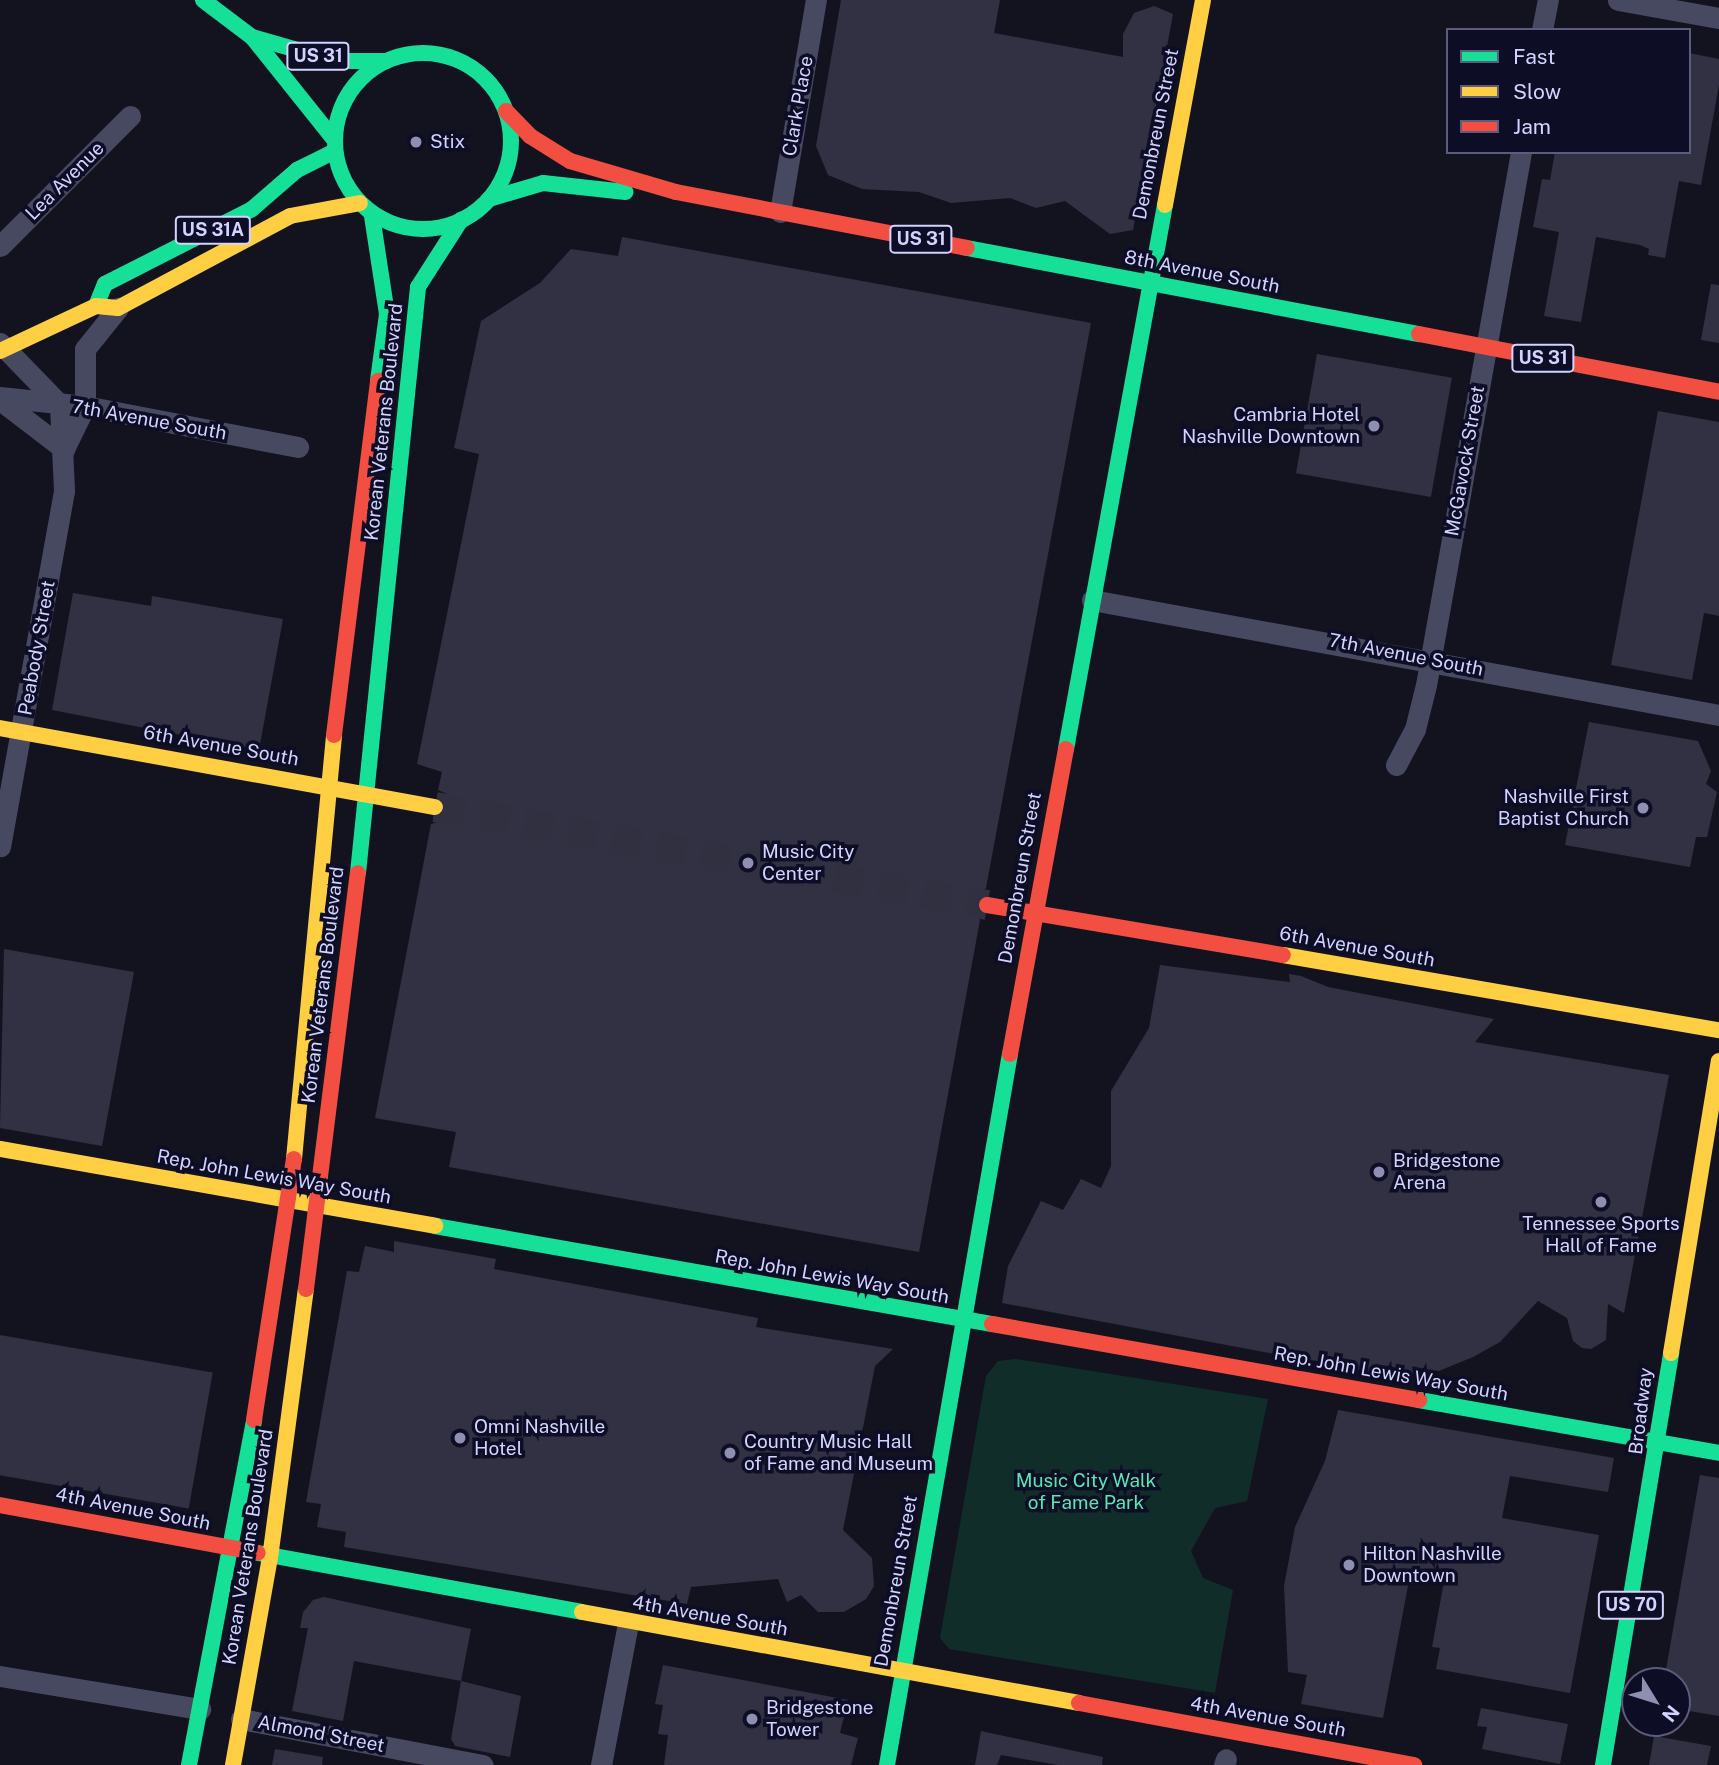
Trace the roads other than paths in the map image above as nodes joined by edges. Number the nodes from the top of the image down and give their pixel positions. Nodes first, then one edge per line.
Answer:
1 (203, 0) edge
2 (241, 0) edge
3 (816, 0) edge
4 (1203, 0) edge
5 (1548, 0) edge
6 (1618, 0) edge
7 (226, 17) junction
8 (1719, 18) edge
9 (1542, 28) edge
10 (252, 37) junction
11 (386, 61) junction
12 (506, 111) junction
13 (130, 116) dead end
14 (333, 145) junction
15 (1520, 157) edge
16 (676, 192) junction
17 (489, 199) junction
18 (360, 204) junction
19 (780, 212) junction
20 (372, 216) junction
21 (461, 220) junction
22 (0, 246) edge
23 (1150, 283) junction
24 (107, 307) junction
25 (2, 347) edge
26 (1485, 347) junction
27 (1719, 392) edge
28 (0, 398) edge
29 (60, 405) junction
30 (85, 406) junction
31 (298, 447) dead end
32 (64, 449) junction
33 (1092, 600) junction
34 (1431, 660) junction
35 (1719, 715) edge
36 (0, 728) edge
37 (23, 732) junction
38 (1396, 765) dead end
39 (327, 786) junction
40 (368, 794) junction
41 (435, 807) tunnel mouth
42 (0, 846) edge
43 (987, 905) tunnel mouth
44 (1035, 914) junction
45 (1719, 1030) edge
46 (1719, 1061) edge
47 (0, 1149) edge
48 (1708, 1188) edge
49 (290, 1201) junction
50 (317, 1206) junction
51 (961, 1321) junction
52 (1657, 1445) junction
53 (1719, 1453) edge
54 (0, 1505) edge
55 (233, 1551) junction
56 (270, 1558) junction
57 (628, 1623) junction
58 (902, 1672) junction
59 (0, 1676) edge
60 (200, 1709) junction
61 (241, 1719) junction
62 (189, 1765) edge
63 (233, 1765) edge
64 (482, 1765) edge
65 (601, 1765) edge
66 (887, 1765) edge
67 (1414, 1765) edge
68 (1603, 1765) edge

1 - 7 main road, US 31
2 - 7 street
3 - 19 street, Clark Place
4 - 23 main road, Demonbreun Street
5 - 9 street
6 - 8 street
7 - 10 main road, US 31
10 - 11 main road, US 31
10 - 14 main road, US 31
11 - 12 main road, US 31
11 - 14 main road
12 - 16 main road, 8th Avenue South / US 31
12 - 17 main road
13 - 22 street, Lea Avenue
14 - 18 main road, US 31
14 - 24 main road, US 31A
15 - 26 street, McGavock Street
16 - 17 main road, 8th Avenue South / US 31
16 - 19 main road, 8th Avenue South / US 31
17 - 21 main road, US 31
18 - 20 main road, US 31
18 - 24 main road, US 31A
19 - 23 main road, 8th Avenue South / US 31
20 - 21 main road, US 31
20 - 39 main road, Korean Veterans Boulevard
21 - 40 main road, Korean Veterans Boulevard
23 - 26 main road, 8th Avenue South / US 31
23 - 33 main road, Demonbreun Street
24 - 25 main road, US 31A
24 - 30 street, Peabody Street
25 - 29 street
26 - 27 main road, 8th Avenue South / US 31
26 - 34 street, McGavock Street
28 - 29 street, 7th Avenue South
28 - 32 street
29 - 30 street, 7th Avenue South
29 - 32 street, Peabody Street
30 - 31 street, 7th Avenue South
30 - 32 street, Peabody Street
32 - 37 street, Peabody Street
33 - 34 street, 7th Avenue South
33 - 44 main road, Demonbreun Street
34 - 35 street, 7th Avenue South
34 - 38 street, McGavock Street
36 - 37 main road, 6th Avenue South
37 - 39 main road, 6th Avenue South
37 - 42 street, Peabody Street
39 - 40 main road, 6th Avenue South
39 - 49 main road, Korean Veterans Boulevard
40 - 41 main road, 6th Avenue South
40 - 50 main road, Korean Veterans Boulevard
43 - 44 main road, 6th Avenue South
44 - 45 main road, 6th Avenue South
44 - 51 main road, Demonbreun Street
46 - 48 main road, Broadway / US 70
47 - 49 main road, Rep. John Lewis Way South
48 - 52 main road, Broadway / US 70
49 - 50 main road, Rep. John Lewis Way South
49 - 55 main road, Korean Veterans Boulevard
50 - 51 main road, Rep. John Lewis Way South
50 - 56 main road, Korean Veterans Boulevard
51 - 52 main road, Rep. John Lewis Way South
51 - 58 main road, Demonbreun Street
52 - 53 main road, Rep. John Lewis Way South
52 - 68 main road, Broadway / US 70
54 - 55 main road, 4th Avenue South
55 - 56 main road, 4th Avenue South
55 - 60 main road, Korean Veterans Boulevard
56 - 57 main road, 4th Avenue South
56 - 61 main road, Korean Veterans Boulevard
57 - 58 main road, 4th Avenue South
57 - 65 street
58 - 66 main road, Demonbreun Street
58 - 67 main road, 4th Avenue South
59 - 60 street
60 - 62 main road, Korean Veterans Boulevard
61 - 63 main road, Korean Veterans Boulevard
61 - 64 street, Almond Street

